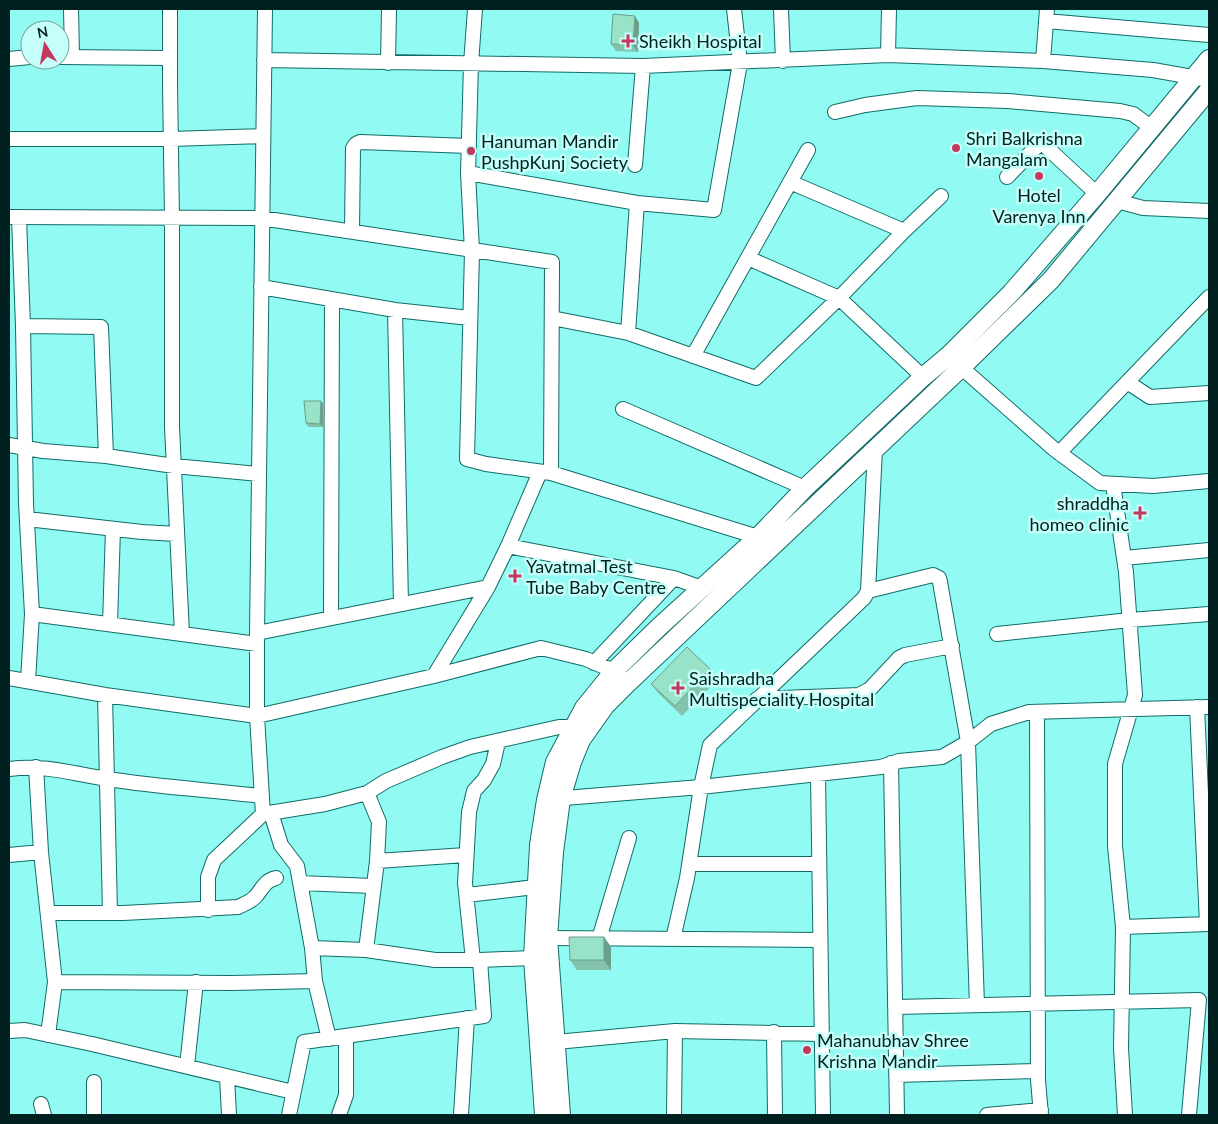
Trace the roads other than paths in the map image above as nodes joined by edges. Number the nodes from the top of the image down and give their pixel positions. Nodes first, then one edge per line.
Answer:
1 (170, 9) edge
2 (265, 9) edge
3 (389, 9) edge
4 (475, 9) edge
5 (734, 9) edge
6 (781, 9) edge
7 (889, 9) edge
8 (1046, 15) edge
9 (1209, 35) edge
10 (70, 56) edge
11 (888, 56) junction
12 (170, 58) junction
13 (1209, 59) edge
14 (264, 60) junction
15 (783, 61) junction
16 (1043, 61) junction
17 (388, 62) junction
18 (740, 63) junction
19 (471, 64) junction
20 (643, 66) junction
21 (1202, 78) edge
22 (1209, 90) edge
23 (835, 112) dead end
24 (1152, 128) junction
25 (263, 136) junction
26 (9, 139) edge
27 (170, 139) junction
28 (469, 146) junction
29 (808, 150) dead end
30 (635, 165) dead end
31 (468, 173) junction
32 (1007, 177) dead end
33 (790, 182) junction
34 (1097, 194) junction
35 (941, 196) dead end
36 (1117, 201) junction
37 (637, 203) junction
38 (1209, 211) edge
39 (14, 217) edge
40 (172, 218) junction
41 (261, 218) junction
42 (352, 231) junction
43 (904, 231) junction
44 (472, 251) junction
45 (748, 258) junction
46 (261, 287) junction
47 (1209, 297) edge
48 (332, 298) junction
49 (839, 298) junction
50 (395, 310) junction
51 (470, 318) junction
52 (552, 318) junction
53 (23, 326) junction
54 (628, 333) junction
55 (693, 356) junction
56 (948, 356) junction
57 (962, 367) junction
58 (923, 377) junction
59 (1127, 382) junction
60 (1209, 393) edge
61 (623, 408) dead end
62 (9, 445) edge
63 (26, 448) junction
64 (875, 450) junction
65 (1059, 453) junction
66 (106, 456) junction
67 (174, 466) junction
68 (546, 473) junction
69 (259, 474) junction
70 (1209, 481) edge
71 (1113, 484) junction
72 (806, 488) junction
73 (780, 514) junction
74 (27, 519) junction
75 (793, 527) junction
76 (113, 529) junction
77 (177, 534) junction
78 (758, 537) junction
79 (508, 546) junction
80 (1209, 550) edge
81 (1124, 558) junction
82 (674, 578) junction
83 (488, 587) junction
84 (702, 588) junction
85 (868, 590) junction
86 (401, 604) junction
87 (32, 614) junction
88 (1209, 614) edge
89 (332, 618) junction
90 (1130, 620) junction
91 (110, 624) junction
92 (182, 634) junction
93 (997, 634) dead end
94 (257, 638) junction
95 (952, 646) junction
96 (594, 663) junction
97 (614, 671) junction
98 (434, 676) junction
99 (9, 678) edge
100 (28, 681) junction
101 (628, 683) junction
102 (105, 695) junction
103 (757, 699) junction
104 (1203, 707) edge
105 (1131, 709) junction
106 (1037, 712) junction
107 (257, 716) junction
108 (574, 727) junction
109 (498, 742) junction
110 (968, 742) junction
111 (891, 763) junction
112 (36, 767) junction
113 (12, 768) edge
114 (818, 775) junction
115 (107, 779) junction
116 (701, 787) junction
117 (367, 793) junction
118 (262, 796) junction
119 (554, 799) junction
120 (267, 814) junction
121 (629, 838) dead end
122 (41, 852) junction
123 (9, 855) edge
124 (466, 855) junction
125 (377, 861) junction
126 (689, 864) junction
127 (819, 864) junction
128 (276, 878) dead end
129 (300, 883) junction
130 (374, 886) junction
131 (535, 887) junction
132 (467, 895) junction
133 (208, 910) junction
134 (48, 913) junction
135 (110, 913) junction
136 (1208, 924) edge
137 (1123, 927) junction
138 (548, 938) junction
139 (599, 939) junction
140 (673, 939) junction
141 (820, 940) junction
142 (312, 948) junction
143 (366, 950) junction
144 (533, 958) junction
145 (476, 960) junction
146 (315, 981) junction
147 (55, 982) junction
148 (196, 982) junction
149 (1122, 1002) junction
150 (976, 1005) junction
151 (1038, 1005) junction
152 (895, 1008) junction
153 (1204, 1015) edge
154 (467, 1018) junction
155 (9, 1031) edge
156 (675, 1031) junction
157 (774, 1032) junction
158 (821, 1034) junction
159 (48, 1035) junction
160 (346, 1036) junction
161 (329, 1039) junction
162 (556, 1042) junction
163 (187, 1066) junction
164 (1038, 1071) junction
165 (896, 1075) junction
166 (227, 1077) junction
167 (94, 1082) dead end
168 (293, 1092) junction
169 (1041, 1113) edge
170 (94, 1115) edge
171 (229, 1115) edge
172 (288, 1115) edge
173 (339, 1115) edge
174 (461, 1115) edge
175 (544, 1115) edge
176 (561, 1115) edge
177 (674, 1115) edge
178 (775, 1115) edge
179 (822, 1115) edge
180 (897, 1115) edge
181 (987, 1115) edge
182 (1125, 1115) edge
183 (1189, 1115) edge

1 - 12 street
2 - 14 street
3 - 17 street
4 - 19 street
5 - 18 street
6 - 15 street
7 - 11 street
8 - 9 street
8 - 16 street
10 - 12 street
11 - 15 street
11 - 16 street
12 - 27 street
13 - 21 main road
14 - 17 street
14 - 25 street
15 - 18 street
16 - 21 street
17 - 19 street
18 - 20 street
18 - 37 street
19 - 20 street
19 - 28 street
20 - 30 street
21 - 24 main road
22 - 36 main road
23 - 24 street
24 - 34 main road
25 - 27 street
25 - 41 street
26 - 27 street
27 - 40 street
28 - 31 street
28 - 42 street
29 - 33 street
31 - 37 street
31 - 44 street
32 - 34 street
33 - 43 street
33 - 45 street
34 - 56 main road
35 - 43 street
36 - 38 street
36 - 57 main road
37 - 54 street
39 - 40 street
39 - 53 street
40 - 41 street
40 - 67 street
41 - 42 street
41 - 46 street
42 - 44 street
43 - 49 street
44 - 51 street
44 - 52 street
45 - 49 street
45 - 55 street
46 - 48 street
46 - 69 street
47 - 59 street
48 - 50 street
48 - 89 street
49 - 55 street
49 - 58 street
50 - 51 street
50 - 86 street
51 - 68 street
52 - 54 street
52 - 68 street
53 - 63 street
53 - 66 street
54 - 55 street
56 - 57 street
56 - 58 main road
57 - 64 main road
57 - 65 street
58 - 72 main road
59 - 60 street
59 - 65 street
61 - 72 street
62 - 63 street
63 - 66 street
63 - 74 street
64 - 75 main road
64 - 85 street
65 - 71 street
66 - 67 street
67 - 69 street
67 - 77 street
68 - 78 street
68 - 79 street
69 - 94 street
70 - 71 street
71 - 81 street
72 - 73 main road
73 - 75 main road
73 - 78 main road
74 - 76 street
74 - 87 street
75 - 101 main road
76 - 77 street
76 - 91 street
77 - 92 street
78 - 84 main road
79 - 82 street
79 - 83 street
80 - 81 street
81 - 90 street
82 - 84 street
82 - 96 street
83 - 86 street
83 - 98 street
84 - 97 main road
85 - 95 street
85 - 103 street
86 - 89 street
87 - 91 street
87 - 100 street
88 - 90 street
89 - 94 street
90 - 93 street
90 - 105 street
91 - 92 street
92 - 94 street
94 - 107 street
95 - 103 street
95 - 110 street
96 - 97 street
96 - 98 street
97 - 101 street
97 - 108 main road
98 - 107 street
99 - 100 street
100 - 102 street
101 - 119 main road
102 - 107 street
102 - 115 street
103 - 116 street
104 - 105 street
104 - 136 street
105 - 106 street
105 - 137 street
106 - 110 street
106 - 151 street
107 - 118 street
108 - 109 street
108 - 119 main road
109 - 117 street
109 - 124 street
110 - 111 street
110 - 150 street
111 - 114 street
111 - 152 street
112 - 113 street
112 - 115 street
112 - 122 street
114 - 116 street
114 - 127 street
115 - 118 street
115 - 135 street
116 - 119 street
116 - 126 street
117 - 120 street
117 - 125 street
118 - 120 street
119 - 131 main road
119 - 138 main road
120 - 129 street
120 - 133 street
121 - 139 street
122 - 123 street
122 - 134 street
124 - 125 street
124 - 132 street
125 - 130 street
126 - 127 street
126 - 140 street
127 - 141 street
128 - 133 street
129 - 130 street
129 - 142 street
130 - 143 street
131 - 132 street
131 - 144 main road
132 - 145 street
133 - 135 street
134 - 135 street
134 - 147 street
136 - 137 street
137 - 149 street
138 - 139 street
138 - 162 main road
139 - 140 street
140 - 141 street
141 - 158 street
142 - 143 street
142 - 146 street
143 - 145 street
144 - 145 street
144 - 175 main road
145 - 154 street
146 - 148 street
146 - 161 street
147 - 148 street
147 - 159 street
148 - 163 street
149 - 151 street
149 - 153 street
149 - 182 street
150 - 151 street
150 - 152 street
151 - 164 street
152 - 165 street
153 - 183 street
154 - 160 street
154 - 174 street
155 - 159 street
156 - 157 street
156 - 162 street
156 - 177 street
157 - 158 street
157 - 178 street
158 - 179 street
159 - 163 street
160 - 161 street
160 - 173 street
161 - 168 street
162 - 176 main road
163 - 166 street
164 - 165 street
164 - 169 street
165 - 180 street
166 - 168 street
166 - 171 street
167 - 170 street
168 - 172 street
169 - 181 street

